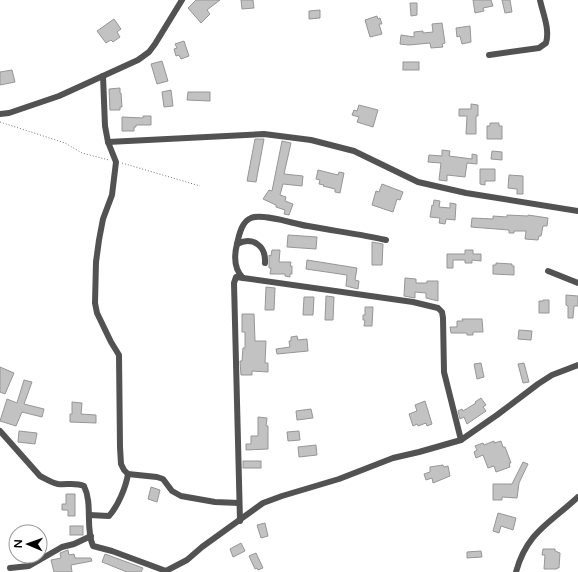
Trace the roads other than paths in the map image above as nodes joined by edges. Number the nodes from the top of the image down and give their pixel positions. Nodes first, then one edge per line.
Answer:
1 (182, 0) edge
2 (540, 0) edge
3 (489, 56) dead end
4 (103, 76) junction
5 (0, 114) edge
6 (108, 142) junction
7 (578, 211) edge
8 (386, 240) dead end
9 (237, 244) junction
10 (265, 263) dead end
11 (548, 271) dead end
12 (243, 278) junction
13 (578, 283) edge
14 (578, 365) edge
15 (0, 431) edge
16 (461, 440) junction
17 (128, 474) junction
18 (578, 497) edge
19 (239, 503) junction
20 (89, 515) junction
21 (240, 521) junction
22 (91, 536) junction
23 (10, 568) dead end
24 (165, 571) edge
25 (516, 572) edge

1 - 4 street
2 - 3 street
4 - 5 street
4 - 6 street
6 - 7 street
6 - 17 street
8 - 9 street
9 - 10 street
9 - 12 street
11 - 13 street
12 - 16 street
12 - 19 street
14 - 16 street
15 - 20 street
16 - 21 street
17 - 19 street
17 - 20 street
18 - 25 street
19 - 21 street
20 - 22 street
21 - 24 street
22 - 23 street
22 - 24 street

